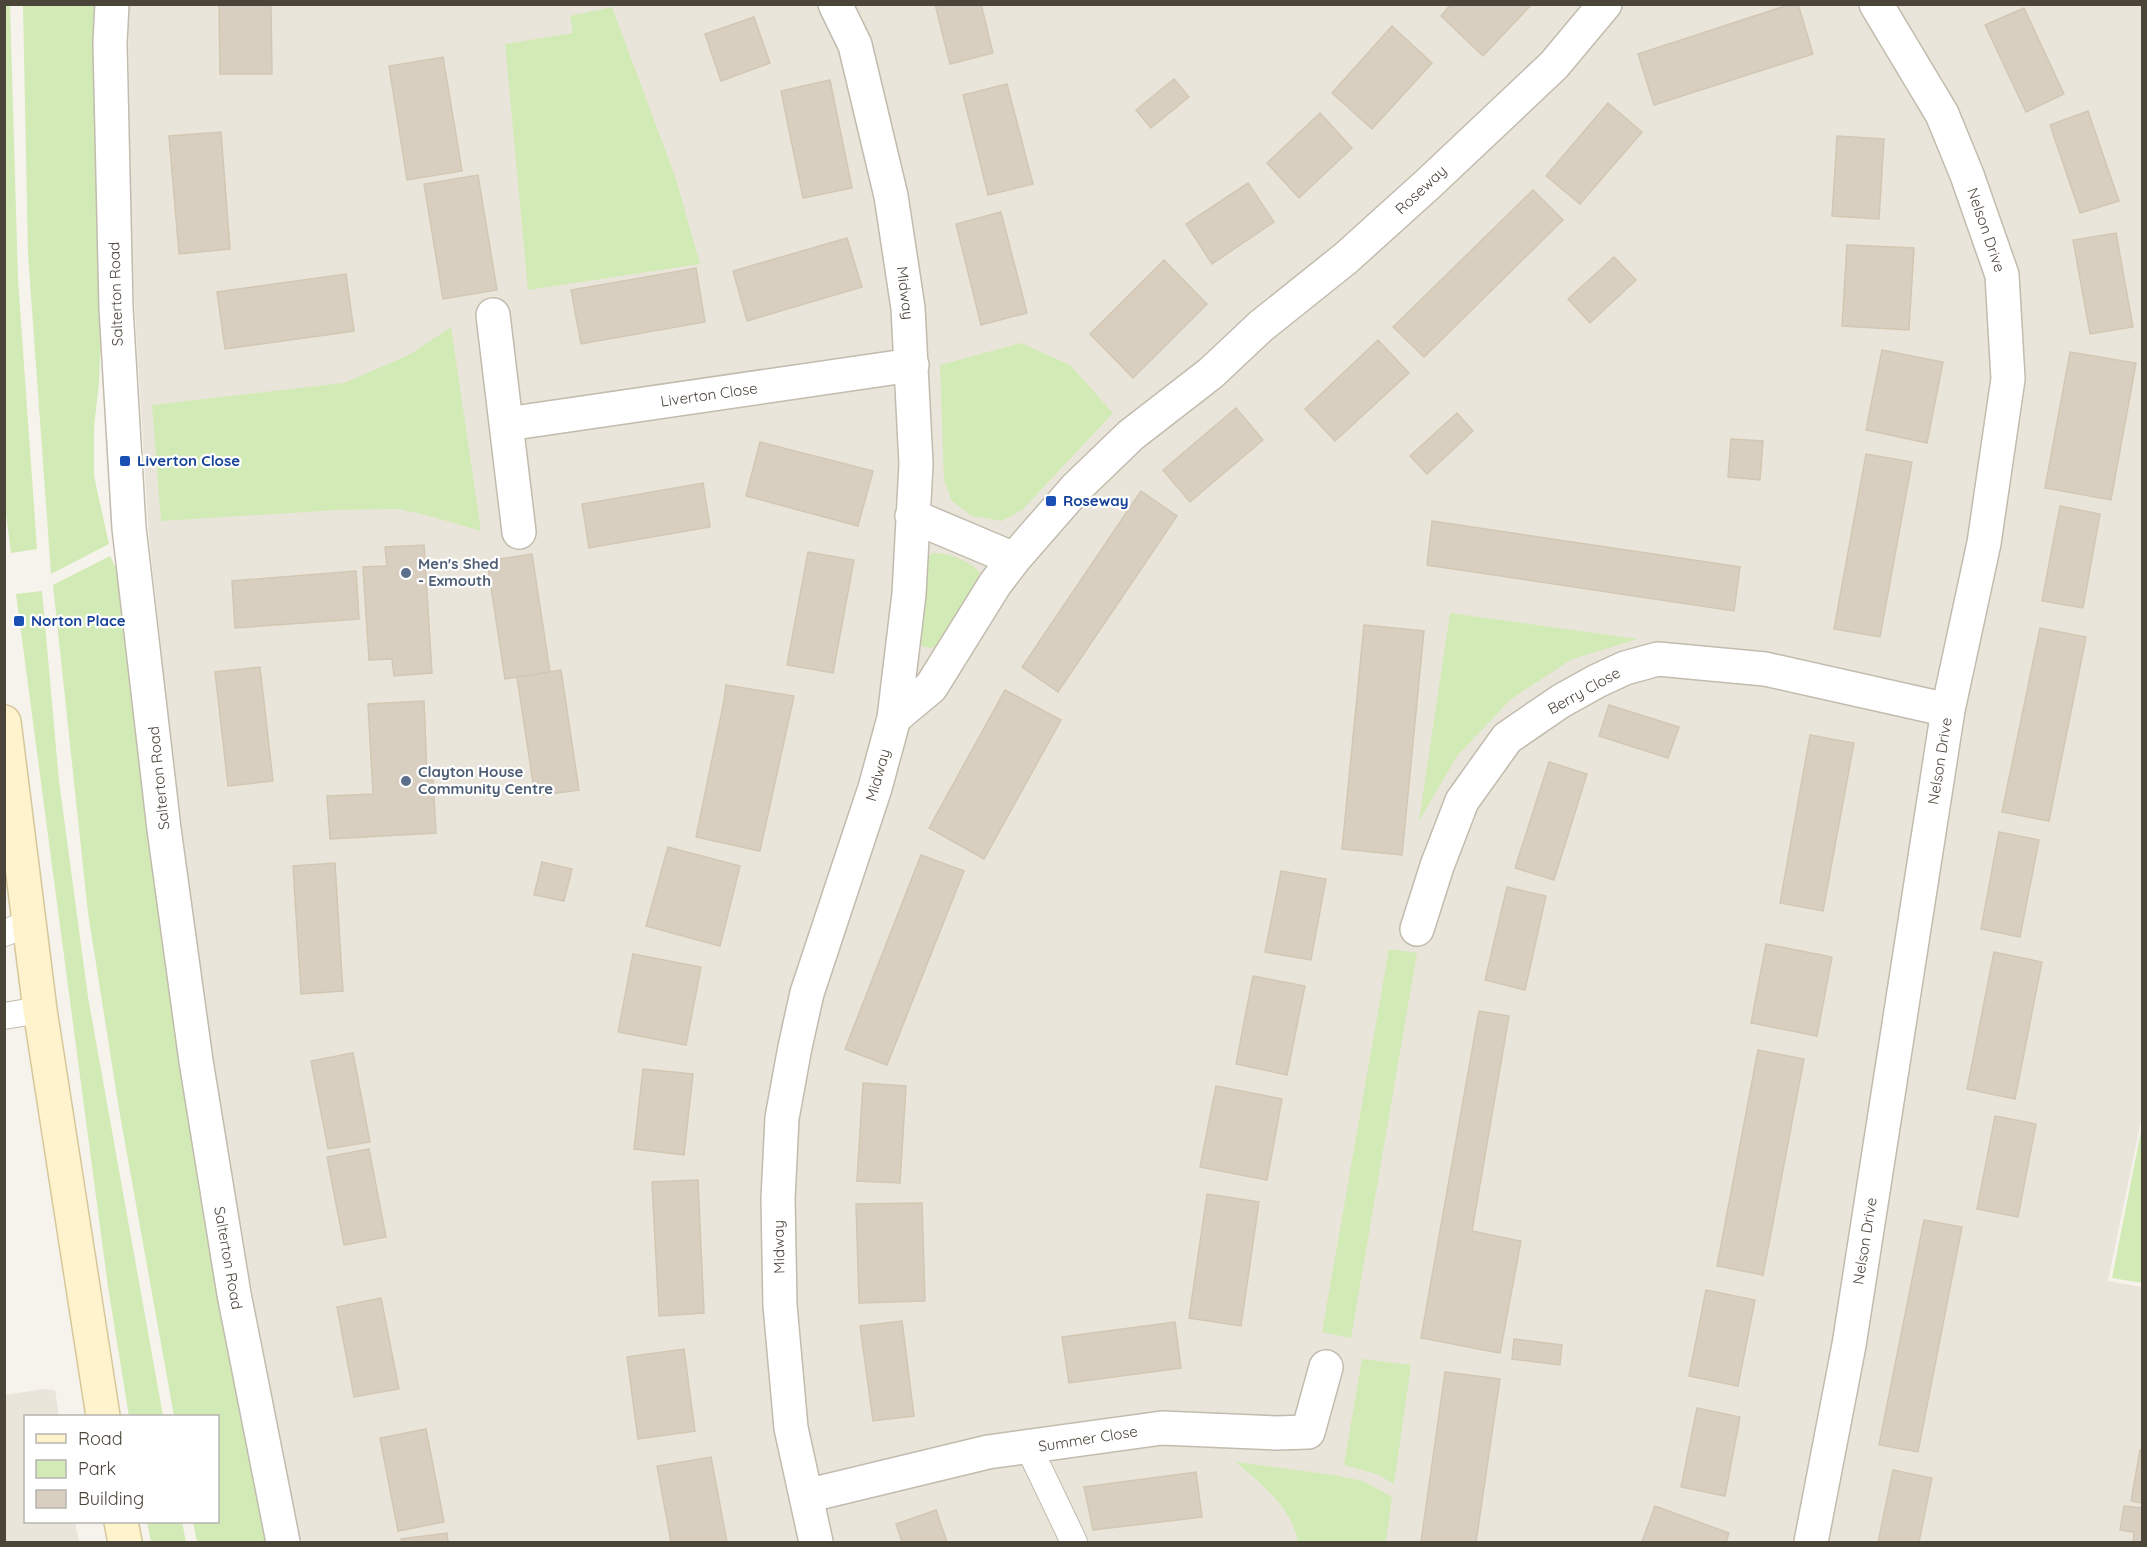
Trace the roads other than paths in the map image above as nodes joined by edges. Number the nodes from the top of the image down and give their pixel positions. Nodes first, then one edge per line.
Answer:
1 (112, 4) edge
2 (835, 4) edge
3 (1605, 4) edge
4 (1876, 4) edge
5 (493, 315) dead end
6 (912, 365) junction
7 (507, 424) junction
8 (912, 516) junction
9 (519, 532) dead end
10 (1014, 559) junction
11 (1948, 710) junction
12 (894, 718) junction
13 (4, 722) edge
14 (17, 928) edge
15 (1417, 929) dead end
16 (40, 1010) junction
17 (4, 1016) edge
18 (1326, 1367) dead end
19 (103, 1415) edge
20 (1029, 1448) junction
21 (806, 1496) junction
22 (121, 1523) edge
23 (125, 1542) edge
24 (283, 1542) edge
25 (816, 1542) edge
26 (1074, 1542) edge
27 (1811, 1542) edge

1 - 24 street, Salterton Road
2 - 6 street, Midway
3 - 10 street, Roseway
4 - 11 street, Nelson Drive
5 - 7 street
6 - 7 street, Liverton Close
6 - 8 street, Midway
7 - 9 street
8 - 10 street
8 - 12 street, Midway
10 - 12 street, Roseway
11 - 15 street, Berry Close
11 - 27 street, Nelson Drive
12 - 21 street, Midway
13 - 14 main road
14 - 16 main road
16 - 17 lane
16 - 19 main road
18 - 20 street, Summer Close
20 - 21 street, Summer Close
20 - 26 lane
21 - 25 street, Midway
22 - 23 main road

